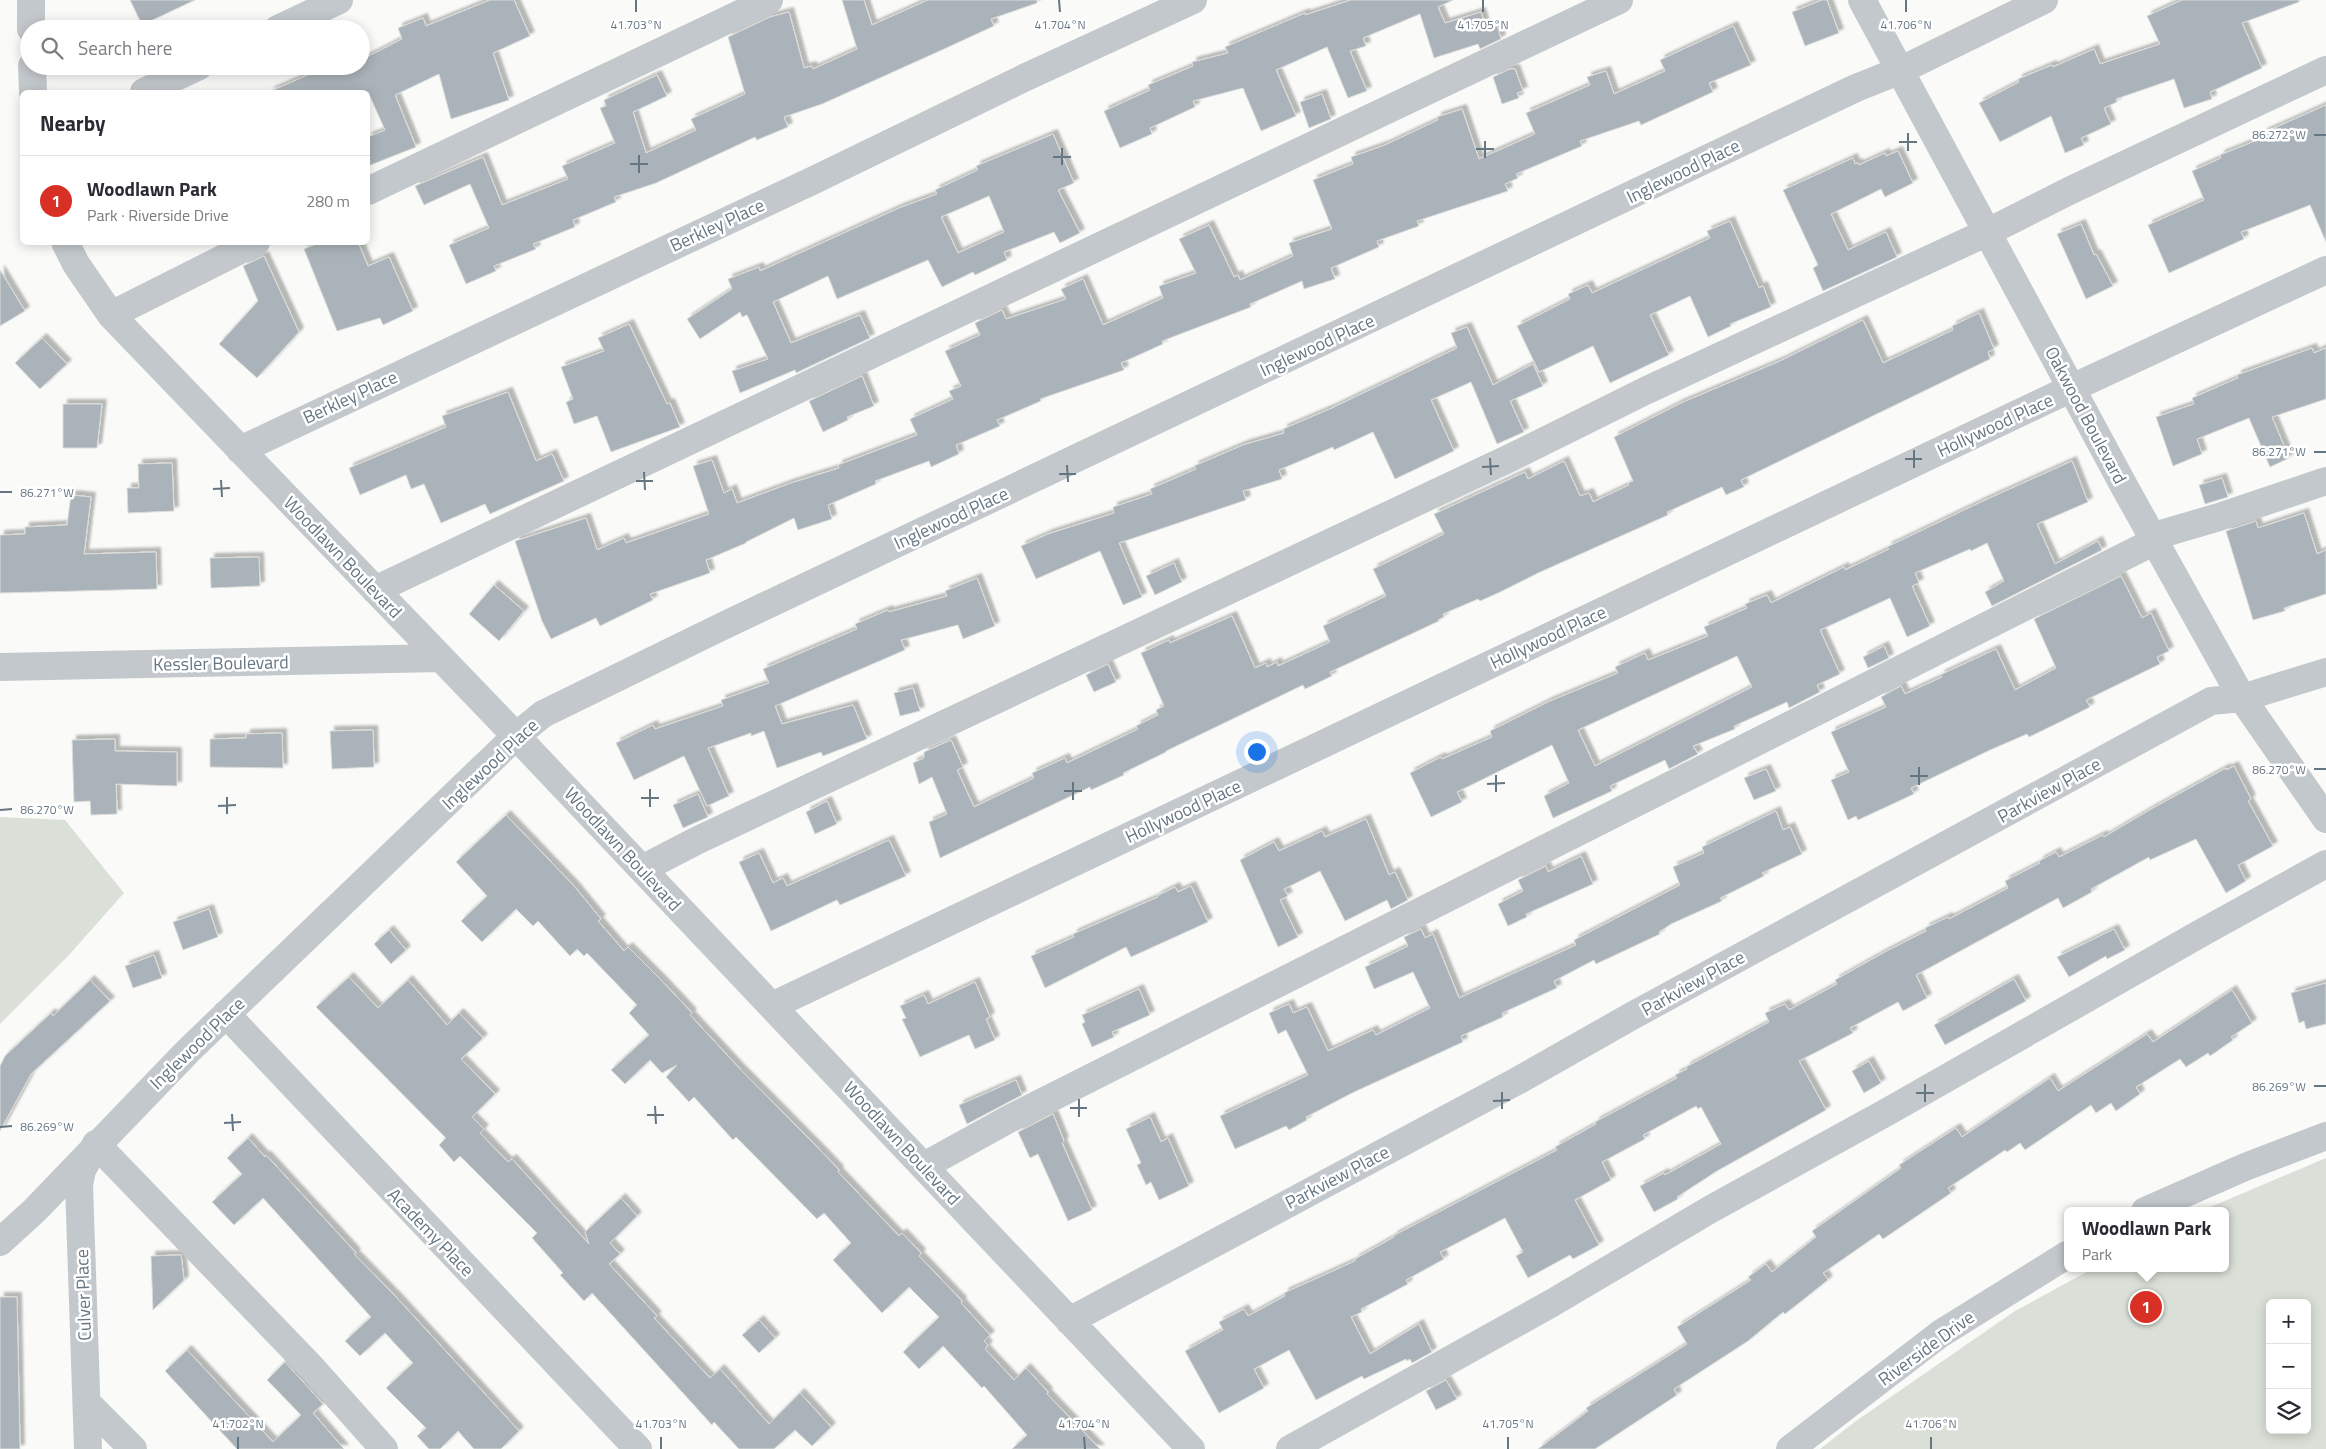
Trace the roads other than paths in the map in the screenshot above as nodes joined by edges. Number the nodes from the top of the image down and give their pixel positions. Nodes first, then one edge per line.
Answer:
1 (31, 0) edge
2 (339, 0) edge
3 (770, 0) edge
4 (1193, 0) edge
5 (1619, 0) edge
6 (1862, 0) edge
7 (2044, 0) edge
8 (32, 20) edge
9 (297, 20) edge
10 (1900, 70) junction
11 (2326, 70) edge
12 (32, 75) edge
13 (180, 75) edge
14 (33, 90) edge
15 (148, 90) edge
16 (370, 190) edge
17 (1988, 232) junction
18 (66, 245) edge
19 (250, 245) edge
20 (2326, 270) edge
21 (111, 315) junction
22 (2072, 388) junction
23 (240, 450) junction
24 (2326, 481) edge
25 (2154, 538) junction
26 (375, 590) junction
27 (441, 658) junction
28 (0, 667) edge
29 (2326, 672) edge
30 (2242, 698) junction
31 (516, 736) junction
32 (2326, 819) edge
33 (2326, 864) edge
34 (642, 869) junction
35 (772, 1006) junction
36 (226, 1014) junction
37 (2326, 1136) edge
38 (96, 1144) junction
39 (924, 1166) junction
40 (2155, 1207) edge
41 (0, 1242) edge
42 (2064, 1257) edge
43 (1069, 1321) junction
44 (87, 1403) junction
45 (88, 1449) edge
46 (132, 1449) edge
47 (384, 1449) edge
48 (638, 1449) edge
49 (1191, 1449) edge
50 (1290, 1449) edge
51 (1790, 1449) edge

1 - 8 street
2 - 9 street
3 - 16 street
4 - 23 street, Berkley Place
5 - 26 street
6 - 10 street, Oakwood Boulevard
7 - 10 street, Inglewood Place
10 - 17 street, Oakwood Boulevard
10 - 31 street, Inglewood Place
11 - 17 street
12 - 14 street
13 - 15 street
17 - 22 street, Oakwood Boulevard
17 - 34 street
18 - 21 street, Woodlawn Boulevard
19 - 21 street
20 - 22 street, Hollywood Place
21 - 23 street, Woodlawn Boulevard
22 - 25 street, Oakwood Boulevard
22 - 35 street, Hollywood Place
23 - 26 street, Woodlawn Boulevard
24 - 25 street
25 - 30 street, Oakwood Boulevard
25 - 39 street
26 - 27 street, Woodlawn Boulevard
27 - 28 street, Kessler Boulevard
27 - 31 street, Woodlawn Boulevard
29 - 30 street, Parkview Place
30 - 32 street, Oakwood Boulevard
30 - 43 street, Parkview Place
31 - 34 street, Woodlawn Boulevard
31 - 36 street, Inglewood Place
33 - 50 street
34 - 35 street, Woodlawn Boulevard
35 - 39 street, Woodlawn Boulevard
36 - 38 street, Inglewood Place
36 - 48 street, Academy Place
37 - 40 street
38 - 41 street, Inglewood Place
38 - 44 street, Culver Place
38 - 47 street
39 - 43 street, Woodlawn Boulevard
42 - 51 street, Riverside Drive
43 - 49 street, Woodlawn Boulevard
44 - 45 street, Culver Place
44 - 46 street

